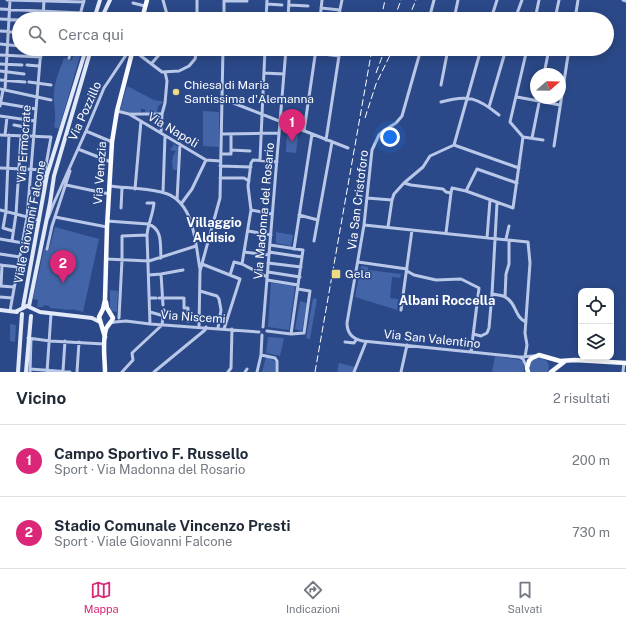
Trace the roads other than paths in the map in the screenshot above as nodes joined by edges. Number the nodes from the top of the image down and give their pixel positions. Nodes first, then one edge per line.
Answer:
1 (9, 0) edge
2 (44, 0) edge
3 (100, 0) edge
4 (110, 0) edge
5 (147, 0) edge
6 (163, 0) edge
7 (197, 0) edge
8 (267, 0) edge
9 (289, 0) edge
10 (322, 0) edge
11 (342, 0) edge
12 (434, 0) edge
13 (458, 0) edge
14 (497, 0) edge
15 (522, 0) edge
16 (539, 0) edge
17 (559, 0) edge
18 (578, 0) edge
19 (623, 0) edge
20 (84, 1) edge
21 (224, 1) edge
22 (248, 1) dead end
23 (626, 1) edge
24 (133, 3) dead end
25 (267, 4) junction
26 (282, 5) dead end
27 (289, 5) junction
28 (145, 6) junction
29 (308, 6) dead end
30 (321, 8) junction
31 (0, 9) edge
32 (10, 9) junction
33 (340, 10) joint
34 (43, 12) joint
35 (81, 12) edge
36 (96, 12) edge
37 (104, 12) edge
38 (144, 12) edge
39 (166, 12) edge
40 (197, 12) edge
41 (224, 12) edge
42 (266, 12) edge
43 (288, 12) edge
44 (321, 12) edge
45 (431, 12) edge
46 (455, 12) edge
47 (493, 12) edge
48 (518, 12) edge
49 (536, 12) edge
50 (556, 12) edge
51 (576, 12) edge
52 (0, 20) edge
53 (9, 20) junction
54 (0, 31) edge
55 (8, 32) junction
56 (12, 32) edge
57 (0, 44) edge
58 (8, 45) junction
59 (12, 45) edge
60 (0, 55) edge
61 (7, 55) junction
62 (12, 55) edge
63 (24, 56) edge
64 (84, 56) edge
65 (89, 56) edge
66 (127, 56) edge
67 (130, 56) edge
68 (142, 56) edge
69 (158, 56) edge
70 (196, 56) edge
71 (223, 56) edge
72 (265, 56) edge
73 (285, 56) edge
74 (315, 56) edge
75 (340, 56) edge
76 (419, 56) edge
77 (447, 56) edge
78 (479, 56) edge
79 (504, 56) edge
80 (525, 56) edge
81 (548, 56) edge
82 (568, 56) edge
83 (41, 57) joint
84 (152, 63) junction
85 (0, 64) edge
86 (6, 64) junction
87 (22, 65) dead end
88 (27, 65) dead end
89 (39, 66) junction
90 (545, 68) edge
91 (0, 71) edge
92 (6, 72) junction
93 (165, 72) junction
94 (264, 73) junction
95 (24, 74) dead end
96 (284, 74) junction
97 (0, 80) edge
98 (5, 81) junction
99 (25, 82) dead end
100 (29, 82) dead end
101 (38, 83) junction
102 (51, 85) dead end
103 (441, 85) dead end
104 (3, 90) edge
105 (37, 97) junction
106 (516, 97) junction
107 (223, 98) junction
108 (467, 98) junction
109 (530, 99) edge
110 (51, 100) dead end
111 (441, 102) dead end
112 (0, 104) edge
113 (538, 104) edge
114 (556, 104) edge
115 (560, 105) junction
116 (489, 107) junction
117 (36, 109) junction
118 (117, 111) junction
119 (130, 114) junction
120 (162, 114) junction
121 (262, 114) junction
122 (499, 115) dead end
123 (0, 116) edge
124 (7, 117) junction
125 (35, 121) junction
126 (141, 121) junction
127 (280, 122) junction
128 (14, 125) dead end
129 (18, 126) junction
130 (25, 127) dead end
131 (86, 131) junction
132 (304, 131) junction
133 (161, 133) junction
134 (279, 133) junction
135 (222, 134) junction
136 (231, 134) junction
137 (261, 134) junction
138 (312, 134) junction
139 (0, 135) edge
140 (7, 135) junction
141 (19, 136) junction
142 (34, 136) junction
143 (165, 136) junction
144 (523, 137) junction
145 (532, 138) junction
146 (326, 140) junction
147 (543, 140) dead end
148 (112, 142) junction
149 (332, 142) junction
150 (180, 144) junction
151 (454, 145) junction
152 (554, 146) dead end
153 (348, 148) dead end
154 (78, 149) junction
155 (231, 150) junction
156 (250, 151) dead end
157 (221, 154) junction
158 (206, 160) junction
159 (260, 160) junction
160 (220, 161) junction
161 (73, 162) junction
162 (111, 162) junction
163 (277, 162) junction
164 (220, 166) junction
165 (251, 167) junction
166 (0, 168) edge
167 (8, 168) junction
168 (19, 168) junction
169 (519, 168) junction
170 (32, 169) junction
171 (46, 170) junction
172 (220, 178) junction
173 (249, 181) junction
174 (404, 183) junction
175 (517, 183) junction
176 (66, 185) junction
177 (109, 186) junction
178 (122, 188) junction
179 (136, 189) junction
180 (44, 191) junction
181 (466, 191) junction
182 (163, 192) junction
183 (451, 193) junction
184 (109, 194) junction
185 (367, 198) junction
186 (177, 200) junction
187 (392, 200) junction
188 (490, 200) junction
189 (147, 203) dead end
190 (497, 203) junction
191 (181, 204) junction
192 (121, 208) dead end
193 (0, 210) edge
194 (251, 210) junction
195 (6, 211) junction
196 (16, 214) junction
197 (272, 214) junction
198 (299, 216) junction
199 (27, 217) junction
200 (55, 217) junction
201 (39, 220) junction
202 (318, 220) junction
203 (107, 221) junction
204 (148, 224) junction
205 (46, 225) junction
206 (364, 225) junction
207 (508, 226) dead end
208 (106, 227) junction
209 (388, 227) junction
210 (13, 230) junction
211 (412, 230) junction
212 (248, 231) junction
213 (446, 233) junction
214 (147, 235) junction
215 (270, 235) junction
216 (487, 238) junction
217 (495, 238) junction
218 (0, 239) edge
219 (508, 239) junction
220 (12, 241) junction
221 (314, 241) dead end
222 (22, 243) junction
223 (270, 244) junction
224 (196, 246) junction
225 (48, 249) dead end
226 (294, 249) junction
227 (244, 252) junction
228 (0, 254) edge
229 (269, 254) junction
230 (20, 257) junction
231 (302, 257) junction
232 (161, 258) junction
233 (106, 259) junction
234 (122, 260) junction
235 (149, 261) junction
236 (358, 262) junction
237 (268, 263) junction
238 (202, 264) junction
239 (242, 264) junction
240 (1, 265) edge
241 (18, 267) junction
242 (301, 267) junction
243 (183, 270) dead end
244 (407, 270) junction
245 (200, 271) junction
246 (268, 272) junction
247 (161, 274) junction
248 (149, 275) junction
249 (230, 275) junction
250 (300, 277) junction
251 (267, 279) junction
252 (298, 285) junction
253 (0, 286) edge
254 (14, 287) junction
255 (298, 289) junction
256 (200, 291) junction
257 (492, 294) junction
258 (0, 297) edge
259 (505, 297) junction
260 (12, 298) junction
261 (150, 298) junction
262 (159, 298) junction
263 (105, 300) junction
264 (163, 305) dead end
265 (30, 308) junction
266 (0, 310) edge
267 (164, 310) dead end
268 (401, 310) dead end
269 (10, 311) junction
270 (21, 311) junction
271 (40, 312) junction
272 (150, 312) junction
273 (101, 313) junction
274 (111, 313) junction
275 (51, 314) junction
276 (31, 316) junction
277 (164, 316) junction
278 (92, 318) junction
279 (118, 318) junction
280 (126, 321) junction
281 (188, 321) dead end
282 (101, 322) junction
283 (526, 322) junction
284 (109, 324) junction
285 (150, 324) junction
286 (162, 325) junction
287 (199, 327) junction
288 (206, 327) junction
289 (263, 327) junction
290 (218, 328) junction
291 (224, 328) junction
292 (232, 329) junction
293 (267, 331) junction
294 (259, 332) junction
295 (291, 334) junction
296 (473, 334) junction
297 (262, 335) junction
298 (105, 337) junction
299 (30, 338) junction
300 (356, 340) junction
301 (50, 341) junction
302 (65, 341) junction
303 (79, 342) junction
304 (345, 342) dead end
305 (366, 342) junction
306 (105, 344) junction
307 (407, 345) junction
308 (471, 352) junction
309 (261, 355) junction
310 (535, 356) junction
311 (519, 357) junction
312 (525, 357) junction
313 (546, 357) junction
314 (566, 362) junction
315 (625, 363) edge
316 (247, 369) dead end
317 (528, 370) edge
318 (30, 371) edge
319 (47, 371) edge
320 (63, 371) edge
321 (18, 372) edge
322 (26, 372) edge
323 (70, 372) edge
324 (77, 372) edge
325 (105, 372) edge
326 (122, 372) edge
327 (154, 372) edge
328 (228, 372) edge
329 (245, 372) edge
330 (257, 372) edge
331 (277, 372) edge
332 (354, 372) edge
333 (401, 372) edge
334 (551, 372) edge
335 (623, 372) edge

1 - 2 street
1 - 32 street
2 - 20 street
2 - 34 street
3 - 36 street
4 - 37 street
5 - 28 main road
6 - 39 street
7 - 40 street
8 - 25 street
9 - 27 street
10 - 30 street
11 - 33 street
12 - 45 street
13 - 46 street
14 - 47 street
15 - 48 street
16 - 49 street
17 - 50 street
18 - 51 street
19 - 23 street
20 - 35 street
21 - 22 street
21 - 41 street
24 - 28 street
25 - 26 street
25 - 42 street
27 - 29 street
27 - 43 street
28 - 38 main road
30 - 33 street
30 - 44 street
31 - 32 street
32 - 34 street
32 - 53 street
52 - 53 street
53 - 55 street
54 - 55 street
55 - 56 street
55 - 58 street
57 - 58 street
58 - 59 street
58 - 61 street
60 - 61 street
61 - 62 street
61 - 86 street
63 - 83 street
64 - 180 street, Viale Giovanni Falcone
65 - 205 street, Viale Giovanni Falcone
66 - 131 street, Via Pozzillo
67 - 118 main road, Via Venezia
68 - 84 street
69 - 84 street
70 - 93 street
71 - 107 street
72 - 94 street
73 - 96 street, Via Madonna del Rosario
74 - 132 street
75 - 146 street
76 - 185 street, Via San Cristoforo
77 - 103 street
78 - 108 street
79 - 116 street
80 - 106 street
81 - 90 street
82 - 115 street
83 - 89 street, Via Ermocrate
84 - 93 street
85 - 86 street
86 - 87 street
86 - 92 street
88 - 89 street
89 - 101 street, Via Ermocrate
91 - 92 street
92 - 95 street
92 - 98 street
93 - 120 street
94 - 96 street
94 - 121 street
96 - 127 street, Via Madonna del Rosario
97 - 98 street
98 - 99 street
98 - 104 street
100 - 101 street
101 - 102 street
101 - 105 street, Via Ermocrate
104 - 105 street
104 - 112 street
105 - 110 street
105 - 117 street, Via Ermocrate
106 - 109 street
106 - 144 street
107 - 121 street
107 - 135 street
108 - 111 street
108 - 116 street
108 - 151 street
112 - 117 street
113 - 145 street
114 - 115 street
115 - 152 street
116 - 122 street
117 - 125 street, Via Ermocrate
118 - 119 street, Via Napoli
118 - 148 main road, Via Venezia
119 - 120 street
119 - 126 street, Via Napoli
120 - 133 street
121 - 127 street
121 - 137 street
123 - 124 street
124 - 125 street
124 - 140 street
125 - 142 street, Via Ermocrate
126 - 133 street, Via Napoli
126 - 179 street
127 - 132 street
127 - 134 street, Via Madonna del Rosario
128 - 129 street
129 - 130 street
129 - 141 street
131 - 148 street
131 - 154 street, Via Pozzillo
132 - 138 street
133 - 143 street, Via Napoli
134 - 137 street
134 - 163 street, Via Madonna del Rosario
135 - 136 street
135 - 157 street
136 - 137 street
136 - 155 street
137 - 159 street
138 - 146 street
138 - 198 street
139 - 140 street
140 - 141 street
140 - 167 street
141 - 142 street
141 - 168 street
142 - 170 street, Via Ermocrate
142 - 171 street
143 - 150 street, Via Napoli
143 - 182 street
144 - 145 street
144 - 169 street
145 - 147 street
146 - 149 street
148 - 162 main road, Via Venezia
149 - 153 street
149 - 202 street
150 - 158 street, Via Napoli
150 - 186 street
151 - 169 street
151 - 174 street
154 - 161 street, Via Pozzillo
154 - 162 street
155 - 156 street
155 - 157 street
157 - 160 street
158 - 160 street, Via Napoli
158 - 191 street
159 - 163 street
159 - 165 street
160 - 164 street
161 - 176 street, Via Pozzillo
161 - 205 street, Via Pozzillo
162 - 177 main road, Via Venezia
163 - 197 street, Via Madonna del Rosario
164 - 165 street
164 - 172 street
165 - 173 street
166 - 167 street
167 - 168 street
167 - 195 street
168 - 170 street
168 - 196 street
169 - 175 street
170 - 171 street
170 - 199 street, Via Ermocrate
171 - 180 street
172 - 173 street
172 - 238 street
173 - 194 street
174 - 183 street
174 - 187 street
175 - 181 street
175 - 190 street
176 - 184 street
176 - 200 street, Via Pozzillo
177 - 178 street
177 - 184 main road, Via Venezia
178 - 179 street
178 - 192 street
179 - 182 street
180 - 201 street, Viale Giovanni Falcone
181 - 183 street
181 - 188 street
182 - 186 street
183 - 213 street
184 - 203 main road, Via Venezia
185 - 187 street
185 - 206 street, Via San Cristoforo
186 - 191 street
187 - 209 street
188 - 190 street
188 - 216 street
189 - 204 street
190 - 217 street
191 - 224 street
193 - 195 street
194 - 197 street
194 - 212 street
195 - 196 street
195 - 210 street
196 - 199 street
196 - 210 street
197 - 215 street, Via Madonna del Rosario
198 - 202 street
198 - 226 street
199 - 201 street
199 - 222 street, Via Ermocrate
200 - 208 street
200 - 225 street, Via Pozzillo
201 - 270 street, Viale Giovanni Falcone
202 - 221 street
203 - 204 street
203 - 208 main road, Via Venezia
204 - 214 street
204 - 232 street
205 - 265 street, Viale Giovanni Falcone
206 - 209 street
206 - 236 street, Via San Cristoforo
207 - 219 street
208 - 233 main road, Via Venezia
209 - 211 street
210 - 220 street
211 - 213 street
211 - 244 street
212 - 215 street
212 - 227 street
213 - 216 street
214 - 234 street
214 - 235 street
215 - 223 street, Via Madonna del Rosario
216 - 217 street
217 - 219 street
217 - 257 street
218 - 220 street
219 - 259 street
219 - 283 street
220 - 222 street
222 - 230 street, Via Ermocrate
223 - 226 street
223 - 229 street, Via Madonna del Rosario
224 - 232 street
224 - 245 street
226 - 231 street
227 - 229 street
227 - 239 street
228 - 230 street
229 - 231 street
229 - 237 street, Via Madonna del Rosario
230 - 241 street, Via Ermocrate
231 - 242 street
232 - 235 street
233 - 234 street
233 - 263 main road, Via Venezia
234 - 235 street
234 - 279 street
235 - 248 street
236 - 244 street
236 - 300 street, Via San Cristoforo
237 - 242 street
237 - 246 street, Via Madonna del Rosario
238 - 245 street
238 - 249 street
239 - 249 street
239 - 251 street
240 - 241 street
240 - 253 street
241 - 254 street, Via Ermocrate
242 - 250 street
243 - 247 street
244 - 268 street
244 - 296 street
245 - 256 street
246 - 250 street
246 - 251 street, Via Madonna del Rosario
247 - 248 street
247 - 262 street
248 - 261 street
249 - 291 street
250 - 252 street
251 - 252 street
251 - 289 street, Via Madonna del Rosario
252 - 255 street
253 - 254 street
254 - 260 street, Via Ermocrate
255 - 295 street
255 - 295 street
256 - 287 street
256 - 290 street
257 - 259 street
257 - 296 street
258 - 260 street
259 - 283 street
260 - 269 street, Via Ermocrate
261 - 262 street
261 - 272 street
262 - 264 street
262 - 281 street
263 - 273 main road
263 - 274 main road
265 - 270 street
265 - 271 street
265 - 276 street, Viale Giovanni Falcone
266 - 269 street
267 - 277 street
269 - 270 street
270 - 276 street
270 - 321 street, Viale Giovanni Falcone
271 - 275 street
271 - 276 street
272 - 277 street
272 - 285 street
273 - 274 main road
273 - 278 street
273 - 282 main road
274 - 279 street
274 - 284 main road
275 - 278 street
275 - 301 street
276 - 299 street
277 - 286 street
278 - 282 street
279 - 280 street
280 - 284 street
280 - 285 street, Via Niscemi
282 - 284 main road
282 - 298 main road
283 - 312 street
284 - 298 main road
285 - 286 street, Via Niscemi
286 - 287 street, Via Niscemi
286 - 326 street
287 - 288 street, Via Niscemi
288 - 290 street, Via Niscemi
288 - 327 street
289 - 293 street
289 - 294 street
290 - 291 street, Via Niscemi
291 - 292 street, Via Niscemi
292 - 294 street, Via Niscemi
292 - 328 street
293 - 295 street
293 - 297 street
294 - 297 street
296 - 308 street
297 - 309 street
298 - 306 main road
299 - 301 street
299 - 318 street
299 - 322 street
300 - 304 street, Via San Valentino
300 - 305 street, Via San Valentino
301 - 302 street
301 - 319 street
302 - 303 street
302 - 320 street
303 - 306 street
303 - 324 street
305 - 307 street, Via San Valentino
305 - 332 street
306 - 325 main road
307 - 308 street, Via San Valentino
307 - 333 street
308 - 311 street, Via San Valentino
309 - 330 street
309 - 331 street
310 - 312 street, Via San Valentino
310 - 313 main road
310 - 317 main road
311 - 312 street, Via San Valentino
311 - 317 street
313 - 314 main road
313 - 334 main road
314 - 315 main road
314 - 334 main road
315 - 335 street
316 - 329 street
318 - 319 street
319 - 320 street
320 - 323 street

